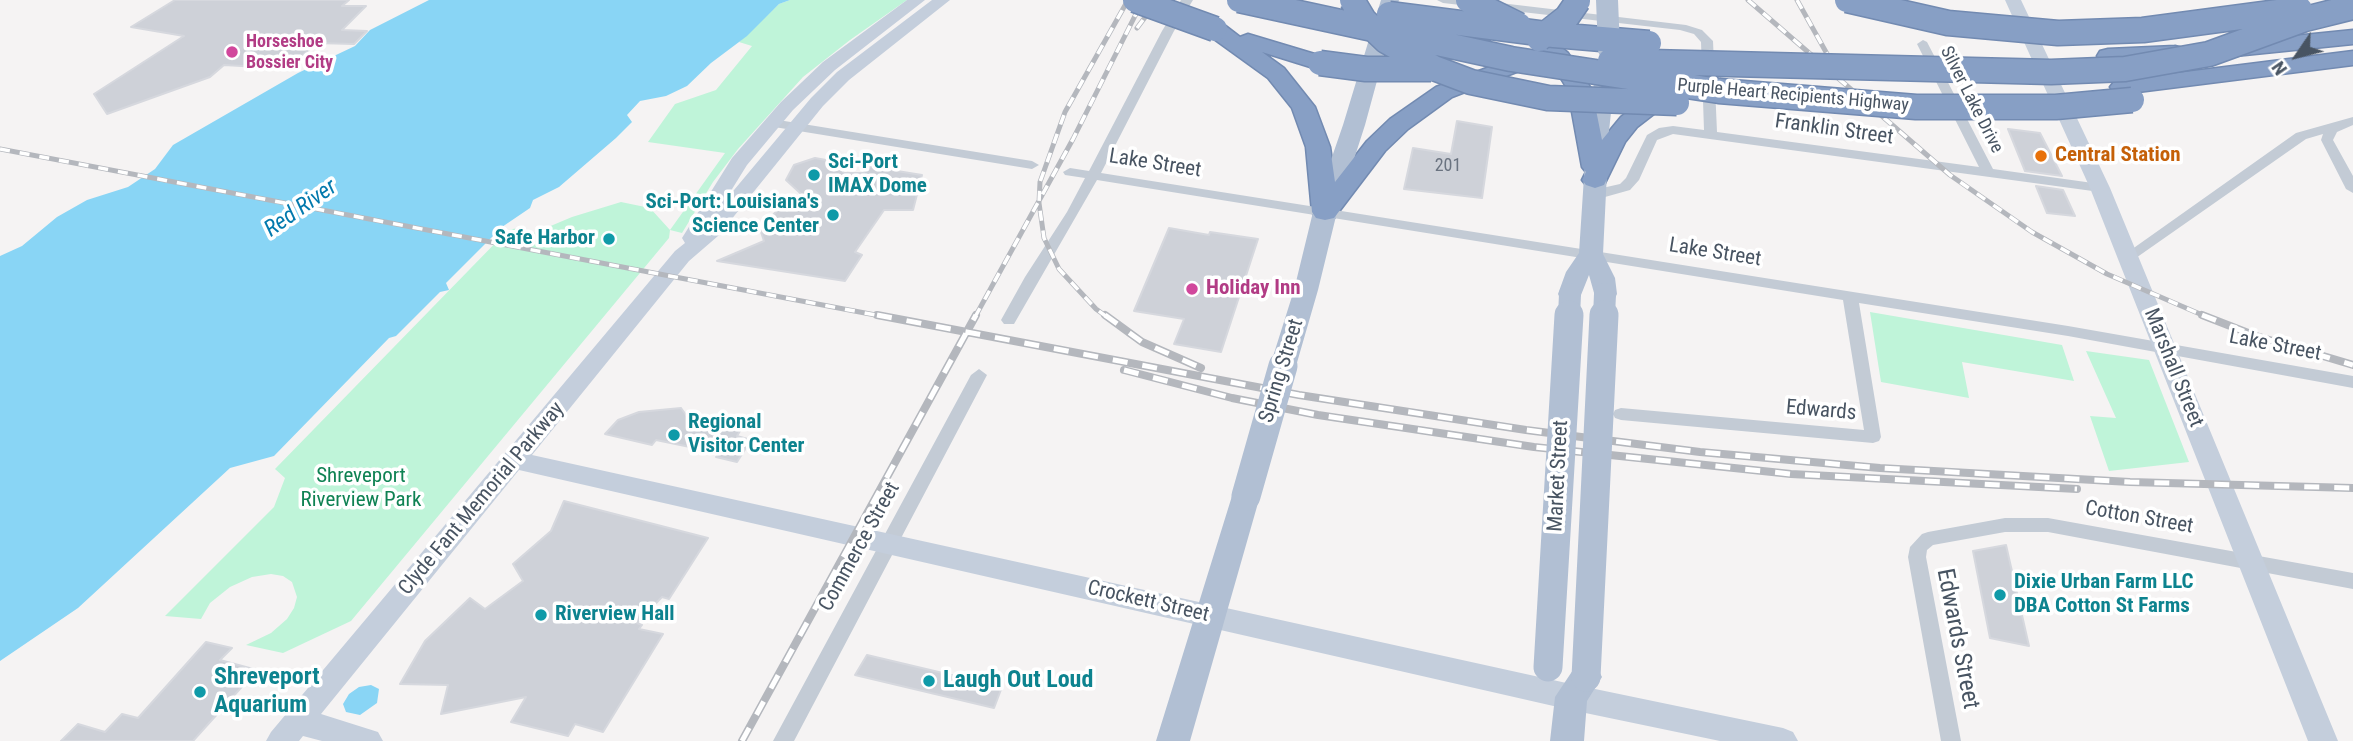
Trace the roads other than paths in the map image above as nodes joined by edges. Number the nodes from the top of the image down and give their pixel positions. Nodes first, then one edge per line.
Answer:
1 (917, 0) edge
2 (942, 0) edge
3 (1135, 0) edge
4 (1187, 0) edge
5 (1239, 0) edge
6 (1297, 0) edge
7 (1352, 0) edge
8 (1390, 0) edge
9 (1443, 0) edge
10 (1468, 0) edge
11 (1578, 0) edge
12 (1606, 0) edge
13 (1847, 0) edge
14 (2013, 0) edge
15 (2353, 6) edge
16 (1215, 29) junction
17 (2353, 37) edge
18 (1923, 44) dead end
19 (2353, 58) edge
20 (2353, 74) edge
21 (2127, 94) junction
22 (1916, 107) junction
23 (2347, 122) edge
24 (772, 123) junction
25 (795, 127) junction
26 (1711, 134) junction
27 (1032, 165) dead end
28 (1070, 172) dead end
29 (1988, 173) junction
30 (1094, 175) junction
31 (1595, 180) junction
32 (2100, 188) junction
33 (2353, 189) edge
34 (1325, 212) junction
35 (1591, 254) junction
36 (682, 256) junction
37 (2128, 257) junction
38 (1850, 295) junction
39 (1009, 320) dead end
40 (2165, 348) junction
41 (979, 375) dead end
42 (2353, 382) edge
43 (1621, 414) dead end
44 (514, 460) junction
45 (889, 542) junction
46 (1919, 547) joint
47 (2252, 562) junction
48 (2353, 581) edge
49 (1210, 617) junction
50 (1579, 687) junction
51 (290, 731) edge
52 (368, 741) edge
53 (783, 741) edge
54 (1173, 741) edge
55 (1567, 741) edge
56 (1783, 741) edge
57 (1951, 741) edge
58 (2323, 741) edge

1 - 24 street, Clyde Fant Memorial Parkway
2 - 25 street, Clyde Fant Memorial Parkway
3 - 16 highway, bridge
4 - 30 street
5 - 22 highway, Purple Heart Recipients Highway, bridge
6 - 17 highway, Purple Heart Recipients Highway, bridge
7 - 22 highway, bridge
8 - 34 main road, Spring Street
9 - 26 street
10 - 31 highway, bridge
11 - 16 highway, bridge
12 - 31 main road, Market Street, bridge
13 - 15 highway, bridge
14 - 32 street, Marshall Street
15 - 34 highway, bridge
16 - 34 highway
18 - 29 street, Silver Lake Drive
19 - 21 highway
20 - 21 highway, Purple Heart Recipients Highway
21 - 22 highway, Purple Heart Recipients Highway, bridge
21 - 31 highway, bridge
23 - 33 street
23 - 37 street
24 - 25 street
24 - 36 street, Clyde Fant Memorial Parkway
25 - 27 street
25 - 36 street, Clyde Fant Memorial Parkway
26 - 29 street, Franklin Street
26 - 31 street, Franklin Street
28 - 30 street, Lake Street
29 - 32 street, Franklin Street
30 - 34 street, Lake Street
30 - 39 street
31 - 35 main road, Market Street
32 - 37 street, Marshall Street
34 - 35 street, Lake Street
34 - 49 main road, Spring Street, bridge
35 - 38 street, Lake Street
35 - 50 main road, Market Street, bridge
35 - 50 main road, Market Street, bridge
36 - 44 street, Clyde Fant Memorial Parkway
37 - 40 street, Marshall Street
38 - 40 street, Lake Street
38 - 43 street, Edwards
40 - 42 street, Lake Street
40 - 47 street, Marshall Street
41 - 45 street, Commerce Street
44 - 45 street, Crockett Street
44 - 51 street, Clyde Fant Memorial Parkway
45 - 49 street, Crockett Street
45 - 53 street, Commerce Street
46 - 47 street, Cotton Street
46 - 57 street, Edwards Street
47 - 48 street, Cotton Street
47 - 58 street, Marshall Street
49 - 50 street, Crockett Street
49 - 54 main road, Spring Street
50 - 55 main road, Market Street
50 - 56 street, Crockett Street
51 - 52 street

